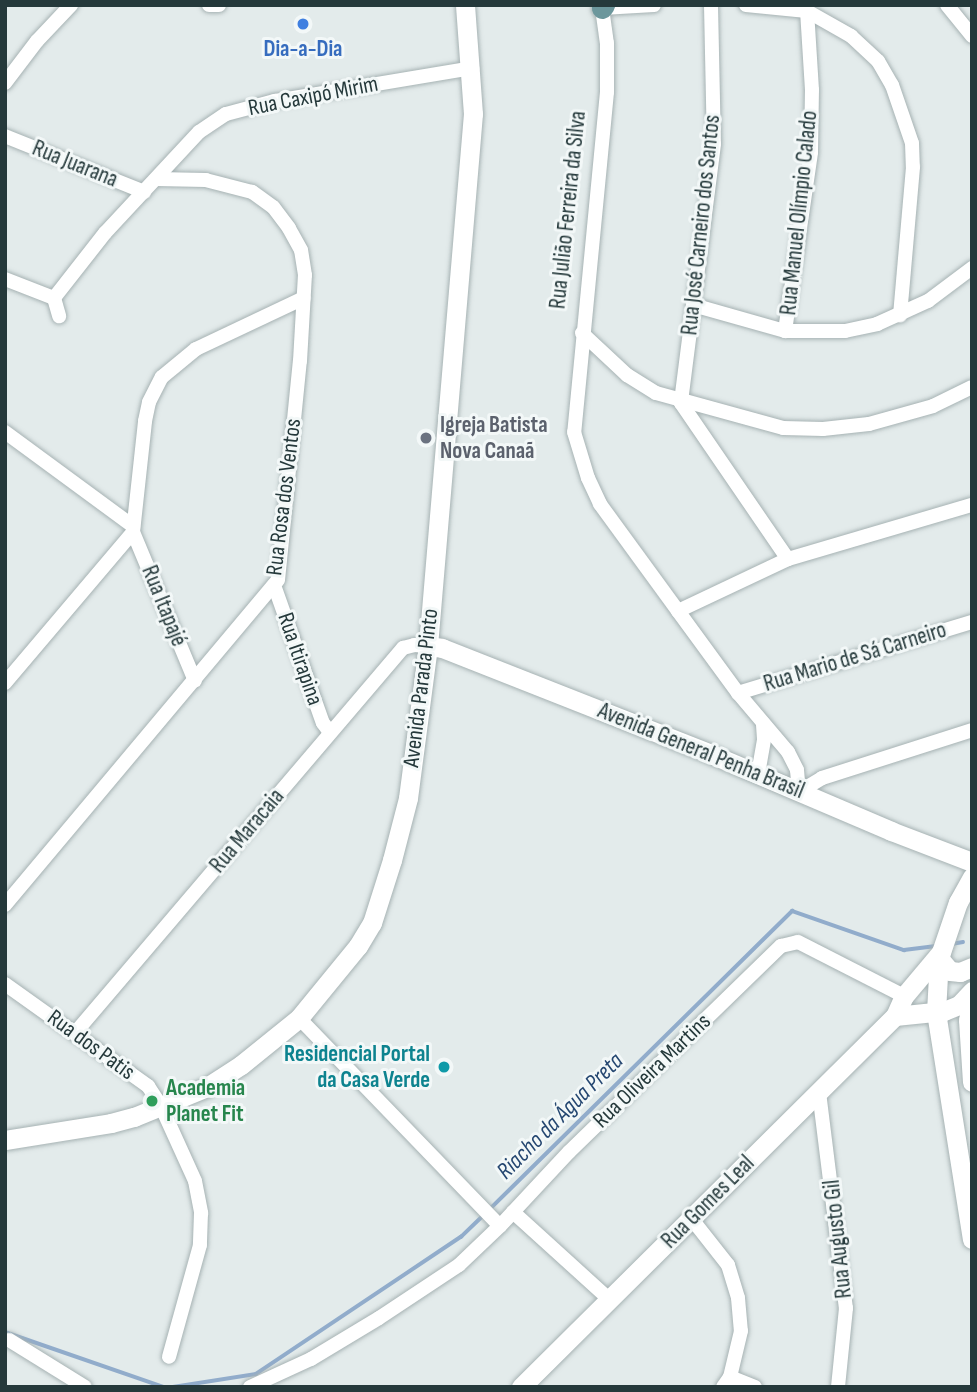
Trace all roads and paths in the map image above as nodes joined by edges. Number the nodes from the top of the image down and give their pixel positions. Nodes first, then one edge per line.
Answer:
1 (71, 5) edge
2 (209, 5) edge
3 (219, 5) edge
4 (465, 5) edge
5 (654, 5) edge
6 (711, 5) edge
7 (746, 5) edge
8 (947, 5) edge
9 (603, 6) edge
10 (807, 11) junction
11 (972, 36) edge
12 (472, 68) junction
13 (5, 83) edge
14 (5, 136) edge
15 (156, 179) junction
16 (144, 192) junction
17 (972, 268) edge
18 (5, 279) edge
19 (54, 298) junction
20 (304, 298) junction
21 (693, 305) junction
22 (900, 315) junction
23 (60, 316) dead end
24 (785, 331) junction
25 (582, 333) junction
26 (972, 387) edge
27 (681, 403) junction
28 (5, 432) edge
29 (970, 511) edge
30 (133, 529) junction
31 (788, 559) junction
32 (274, 585) junction
33 (678, 611) junction
34 (972, 622) edge
35 (428, 646) junction
36 (195, 681) junction
37 (5, 683) edge
38 (738, 693) junction
39 (763, 723) junction
40 (972, 730) edge
41 (329, 731) junction
42 (758, 774) junction
43 (799, 792) junction
44 (972, 862) edge
45 (972, 877) edge
46 (5, 905) edge
47 (940, 955) junction
48 (972, 967) edge
49 (5, 984) edge
50 (972, 992) edge
51 (904, 996) junction
52 (936, 1012) junction
53 (895, 1016) junction
54 (299, 1018) junction
55 (75, 1033) junction
56 (972, 1082) edge
57 (819, 1092) junction
58 (161, 1106) junction
59 (5, 1140) edge
60 (513, 1212) junction
61 (691, 1218) junction
62 (500, 1226) junction
63 (972, 1239) edge
64 (609, 1299) junction
65 (9, 1340) dead end
66 (169, 1356) dead end
67 (726, 1382) edge
68 (85, 1387) edge
69 (250, 1387) edge
70 (521, 1387) edge
71 (755, 1387) edge
72 (838, 1387) edge

1 - 13 street
2 - 3 street
4 - 12 main road, Avenida Parada Pinto
5 - 9 street
6 - 21 street, Rua José Carneiro dos Santos
7 - 10 street
8 - 11 street
9 - 25 street, Rua Julião Ferreira da Silva
10 - 22 street
10 - 24 street, Rua Manuel Olímpio Calado
12 - 15 street, Rua Caxipó Mirim
12 - 35 main road, Avenida Parada Pinto
14 - 16 street, Rua Juarana
15 - 16 street, Rua Caxipó Mirim
15 - 20 street, Rua Rosa dos Ventos
16 - 19 street, Rua Caxipó Mirim
17 - 22 street
18 - 19 street
19 - 23 street
20 - 30 street
20 - 32 street, Rua Rosa dos Ventos
21 - 24 street
21 - 27 street, Rua José Carneiro dos Santos
22 - 24 street
25 - 27 street, Rua Julião Ferreira da Silva
25 - 33 street
26 - 27 street, Rua Julião Ferreira da Silva
27 - 31 street
28 - 30 street
29 - 31 street
30 - 36 street, Rua Itapajé
30 - 37 street
31 - 33 street
32 - 36 street, Rua Rosa dos Ventos
32 - 41 street, Rua Itirapina
33 - 38 street
34 - 38 street, Rua Mario de Sá Carneiro
35 - 41 street, Rua Maracaia
35 - 42 main road, Avenida General Penha Brasil
35 - 54 main road, Avenida Parada Pinto
36 - 46 street, Rua Rosa dos Ventos
38 - 39 street
39 - 42 street
39 - 43 street
40 - 43 street
41 - 55 street, Rua Maracaia
42 - 43 main road, Avenida General Penha Brasil
43 - 44 main road, Avenida General Penha Brasil
45 - 47 main road
47 - 48 main road
47 - 51 main road, Rua Gomes Leal
47 - 52 main road
49 - 55 street, Rua dos Patis
50 - 52 main road
50 - 56 main road
51 - 53 main road, Rua Gomes Leal
51 - 60 street, Rua Oliveira Martins
52 - 53 main road
52 - 63 main road
53 - 57 main road, Rua Gomes Leal
54 - 58 main road, Avenida Parada Pinto
54 - 62 street
55 - 58 street, Rua dos Patis
57 - 61 main road, Rua Gomes Leal
57 - 72 street, Rua Augusto Gil
58 - 59 main road, Avenida Parada Pinto
58 - 66 street, Rua dos Patis
60 - 62 street, Rua Oliveira Martins
60 - 64 street
61 - 64 main road, Rua Gomes Leal
61 - 67 street
62 - 69 street
64 - 70 main road, Rua Gomes Leal
65 - 68 street
67 - 71 street

